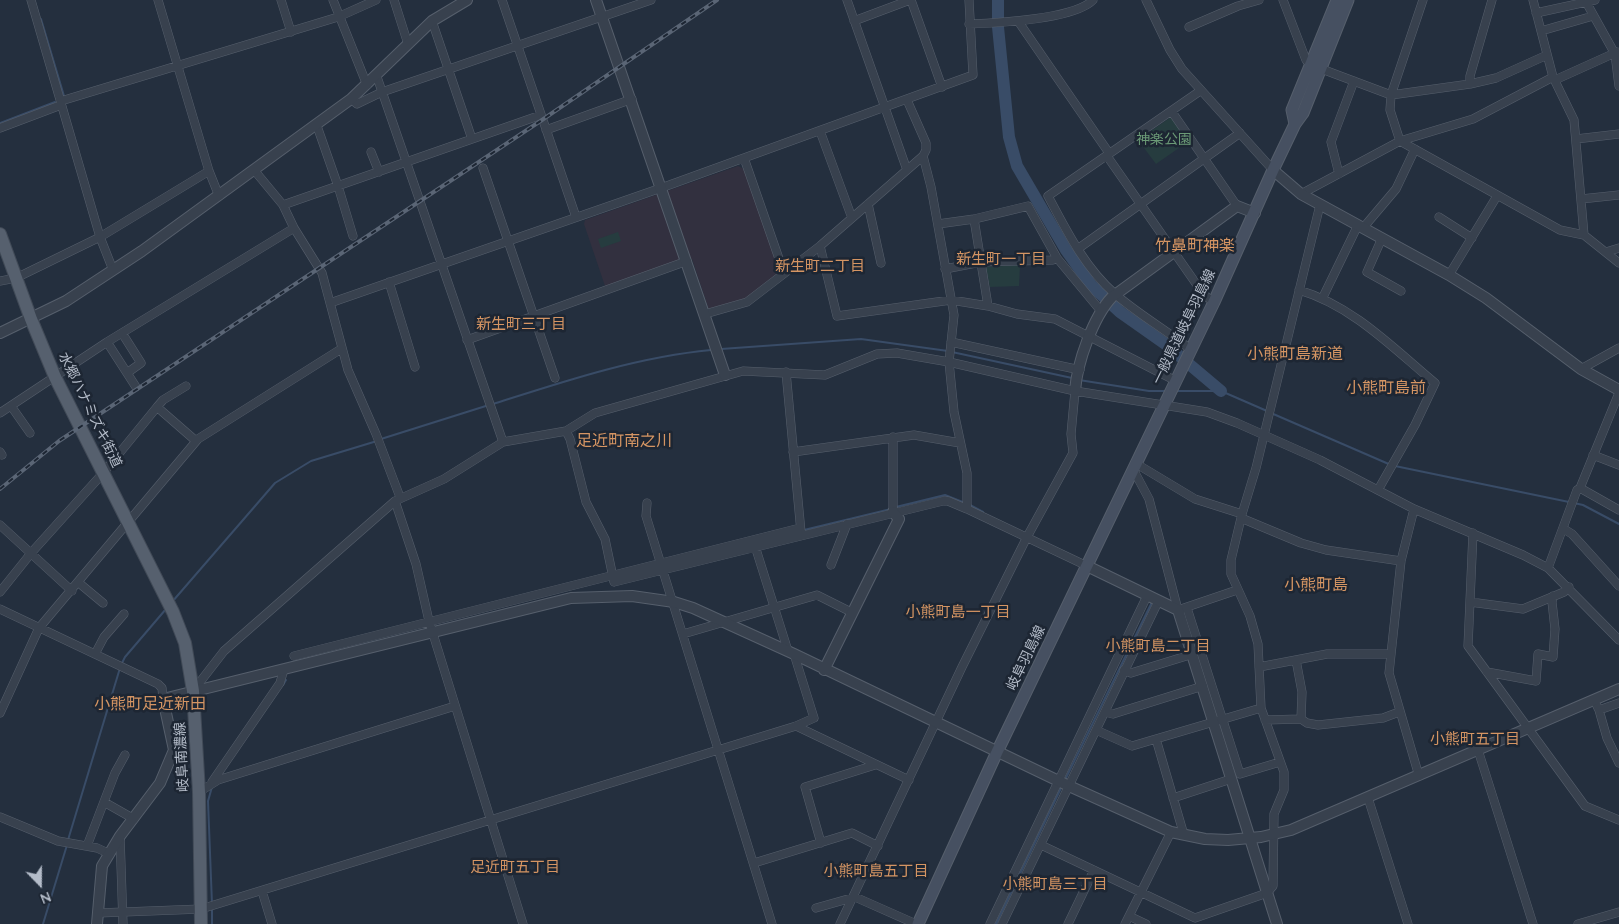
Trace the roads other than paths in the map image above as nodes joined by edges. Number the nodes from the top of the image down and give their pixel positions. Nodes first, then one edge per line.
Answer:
1 (31, 0) edge
2 (158, 0) edge
3 (281, 0) edge
4 (333, 0) edge
5 (376, 0) edge
6 (394, 0) edge
7 (467, 0) edge
8 (502, 0) edge
9 (596, 0) edge
10 (651, 0) edge
11 (847, 0) edge
12 (911, 0) edge
13 (969, 0) edge
14 (1094, 0) edge
15 (1146, 0) edge
16 (1259, 0) edge
17 (1283, 0) edge
18 (1337, 0) edge
19 (1348, 0) edge
20 (1423, 0) edge
21 (1492, 0) edge
22 (1533, 0) edge
23 (1596, 0) edge
24 (1586, 1) edge
25 (1237, 3) edge
26 (1536, 14) junction
27 (1593, 16) junction
28 (338, 17) junction
29 (602, 17) junction
30 (432, 21) junction
31 (854, 21) junction
32 (1018, 21) junction
33 (969, 24) junction
34 (1189, 27) dead end
35 (1541, 31) junction
36 (291, 32) junction
37 (408, 44) junction
38 (517, 47) junction
39 (1617, 52) edge
40 (1547, 55) junction
41 (178, 66) junction
42 (1316, 67) junction
43 (449, 70) junction
44 (376, 77) junction
45 (1554, 79) junction
46 (1354, 81) junction
47 (1470, 84) junction
48 (367, 85) junction
49 (1619, 86) edge
50 (942, 88) junction
51 (1200, 91) junction
52 (382, 92) junction
53 (1391, 95) junction
54 (351, 99) junction
55 (632, 99) junction
56 (907, 100) junction
57 (61, 103) junction
58 (885, 107) junction
59 (1172, 112) junction
60 (541, 116) junction
61 (317, 126) junction
62 (0, 128) edge
63 (546, 130) junction
64 (820, 131) junction
65 (1240, 133) junction
66 (1619, 134) edge
67 (472, 139) junction
68 (1576, 139) junction
69 (1400, 141) junction
70 (1415, 149) junction
71 (371, 152) dead end
72 (1108, 154) junction
73 (923, 156) junction
74 (744, 158) junction
75 (1204, 159) junction
76 (406, 163) junction
77 (483, 168) dead end
78 (254, 170) junction
79 (907, 170) junction
80 (1273, 170) junction
81 (209, 171) junction
82 (379, 172) junction
83 (1339, 174) junction
84 (338, 186) junction
85 (661, 188) junction
86 (1301, 194) junction
87 (1619, 195) edge
88 (219, 196) junction
89 (1497, 196) junction
90 (1581, 199) junction
91 (868, 204) junction
92 (1141, 204) junction
93 (283, 205) junction
94 (1320, 205) junction
95 (1237, 206) junction
96 (1255, 212) junction
97 (576, 217) junction
98 (852, 218) junction
99 (1439, 218) dead end
100 (974, 219) junction
101 (938, 224) junction
102 (1361, 226) junction
103 (294, 228) junction
104 (0, 234) edge
105 (1584, 235) junction
106 (352, 236) dead end
107 (100, 237) junction
108 (1382, 238) junction
109 (1472, 238) junction
110 (509, 240) junction
111 (820, 246) junction
112 (1078, 248) junction
113 (1619, 248) edge
114 (1174, 251) junction
115 (1606, 252) junction
116 (1057, 258) junction
117 (687, 262) junction
118 (981, 262) junction
119 (881, 263) dead end
120 (441, 264) junction
121 (1619, 264) edge
122 (945, 269) junction
123 (113, 270) junction
124 (784, 273) junction
125 (1449, 275) junction
126 (16, 278) junction
127 (0, 280) edge
128 (389, 282) junction
129 (1299, 290) junction
130 (1401, 291) dead end
131 (1113, 295) junction
132 (1323, 297) junction
133 (951, 300) junction
134 (1214, 302) junction
135 (330, 303) junction
136 (988, 306) junction
137 (1101, 308) junction
138 (705, 314) junction
139 (534, 316) junction
140 (31, 319) junction
141 (0, 333) edge
142 (122, 333) junction
143 (1089, 338) junction
144 (467, 340) junction
145 (107, 342) junction
146 (951, 344) junction
147 (1619, 348) edge
148 (341, 349) junction
149 (1189, 351) junction
150 (949, 360) junction
151 (415, 366) dead end
152 (1581, 369) junction
153 (786, 372) junction
154 (1079, 372) junction
155 (127, 373) junction
156 (725, 375) junction
157 (56, 376) junction
158 (555, 378) dead end
159 (1175, 382) junction
160 (186, 386) dead end
161 (136, 387) dead end
162 (1076, 388) junction
163 (1619, 391) edge
164 (1164, 403) junction
165 (11, 406) junction
166 (157, 407) junction
167 (0, 413) edge
168 (566, 431) junction
169 (30, 433) dead end
170 (1264, 435) junction
171 (894, 437) junction
172 (196, 441) junction
173 (503, 442) junction
174 (960, 443) junction
175 (793, 452) junction
176 (1593, 455) junction
177 (1619, 465) edge
178 (1134, 466) junction
179 (104, 472) junction
180 (1378, 490) junction
181 (1578, 491) junction
182 (398, 499) junction
183 (647, 503) dead end
184 (967, 508) junction
185 (1414, 509) junction
186 (1619, 510) edge
187 (893, 512) junction
188 (1241, 516) junction
189 (127, 523) junction
190 (847, 524) junction
191 (0, 525) edge
192 (1564, 529) junction
193 (801, 531) junction
194 (1473, 533) junction
195 (1027, 537) junction
196 (755, 546) junction
197 (32, 552) junction
198 (1401, 561) junction
199 (831, 565) dead end
200 (662, 566) junction
201 (1088, 566) junction
202 (1548, 568) junction
203 (612, 576) junction
204 (79, 583) junction
205 (1619, 586) edge
206 (1569, 587) junction
207 (1237, 590) junction
208 (72, 591) junction
209 (0, 592) edge
210 (163, 594) joint
211 (1147, 596) junction
212 (1553, 596) junction
213 (674, 602) junction
214 (1158, 602) junction
215 (1470, 602) junction
216 (103, 603) dead end
217 (774, 608) junction
218 (0, 609) edge
219 (1183, 609) junction
220 (853, 613) junction
221 (124, 614) dead end
222 (726, 622) junction
223 (431, 626) junction
224 (39, 628) junction
225 (683, 634) junction
226 (1619, 640) edge
227 (791, 652) junction
228 (95, 654) junction
229 (1193, 654) junction
230 (1390, 654) junction
231 (294, 656) dead end
232 (1296, 660) junction
233 (1202, 666) junction
234 (1259, 667) junction
235 (284, 669) junction
236 (824, 670) junction
237 (1124, 670) junction
238 (1487, 672) junction
239 (1203, 686) junction
240 (1619, 689) edge
241 (193, 691) junction
242 (163, 699) junction
243 (1619, 703) edge
244 (1597, 705) junction
245 (455, 706) junction
246 (1261, 708) junction
247 (1104, 712) junction
248 (1399, 712) junction
249 (0, 713) edge
250 (1218, 719) junction
251 (1301, 719) junction
252 (1265, 720) junction
253 (936, 723) junction
254 (796, 726) junction
255 (1528, 728) junction
256 (1096, 730) junction
257 (1156, 739) junction
258 (718, 750) junction
259 (1478, 750) junction
260 (997, 752) junction
261 (125, 755) dead end
262 (1280, 762) junction
263 (1619, 762) edge
264 (875, 765) junction
265 (1234, 776) junction
266 (1419, 776) junction
267 (909, 780) junction
268 (1058, 781) junction
269 (1069, 786) junction
270 (204, 789) junction
271 (1173, 798) junction
272 (1368, 798) junction
273 (104, 802) junction
274 (0, 817) edge
275 (134, 818) junction
276 (491, 820) junction
277 (1619, 820) edge
278 (1171, 832) junction
279 (1272, 835) junction
280 (120, 836) junction
281 (1184, 836) junction
282 (1249, 839) junction
283 (821, 843) junction
284 (1041, 845) junction
285 (87, 846) junction
286 (878, 846) junction
287 (110, 854) junction
288 (754, 864) junction
289 (1094, 870) junction
290 (262, 891) junction
291 (1140, 892) junction
292 (1267, 893) junction
293 (855, 897) junction
294 (816, 908) dead end
295 (200, 909) junction
296 (122, 912) junction
297 (1619, 912) edge
298 (1129, 916) junction
299 (98, 919) edge
300 (1196, 921) edge
301 (1274, 921) edge
302 (123, 924) edge
303 (201, 924) edge
304 (272, 924) edge
305 (522, 924) edge
306 (772, 924) edge
307 (840, 924) edge
308 (917, 924) edge
309 (990, 924) edge
310 (1002, 924) edge
311 (1068, 924) edge
312 (1125, 924) edge
313 (1146, 924) edge
314 (1408, 924) edge
315 (1533, 924) edge
316 (1578, 924) edge

1 - 57 street
2 - 41 street
3 - 36 street
4 - 28 street
5 - 28 street
6 - 37 street
7 - 30 street
8 - 38 street
9 - 29 street
10 - 29 street
11 - 31 street
12 - 31 street
12 - 50 street
13 - 33 street
14 - 32 street
15 - 51 street
16 - 25 street
17 - 42 street
18 - 42 main road, 一般県道岐阜羽島線
19 - 42 main road, 一般県道岐阜羽島線
20 - 53 street
21 - 47 street
22 - 26 street
23 - 24 street
24 - 26 street
24 - 27 street
25 - 34 street
26 - 35 street
27 - 35 street
27 - 39 street
28 - 36 street
28 - 48 street
29 - 38 street
29 - 55 street
30 - 37 street
30 - 43 street
31 - 58 street
32 - 33 street
32 - 72 street
33 - 50 street
35 - 40 street
36 - 41 street
37 - 44 street
38 - 43 street
38 - 60 street
39 - 45 street
39 - 49 street
40 - 45 street
40 - 47 street
41 - 57 street
41 - 81 street
42 - 46 street
42 - 80 main road, 一般県道岐阜羽島線
43 - 52 street
43 - 67 street
44 - 48 street
44 - 52 street
45 - 68 street
45 - 69 street
46 - 53 street
46 - 83 street
47 - 53 street
48 - 54 street
50 - 56 street
51 - 59 street
51 - 65 street
52 - 54 street
52 - 76 street
53 - 69 street
54 - 61 street
55 - 63 street
55 - 85 street
56 - 58 street
56 - 73 street
57 - 62 street
57 - 107 street
58 - 64 street
58 - 79 street
59 - 72 street
59 - 75 street
60 - 63 street
60 - 67 street
61 - 78 street
61 - 84 street
63 - 97 street
64 - 74 street
64 - 98 street
65 - 75 street
65 - 80 street
66 - 68 street
67 - 76 street
68 - 90 street
69 - 70 street
69 - 83 street
70 - 89 street
70 - 102 street
71 - 82 street
72 - 92 street
72 - 112 street
73 - 79 street
73 - 101 street
74 - 85 street
74 - 124 street
75 - 92 street
75 - 95 street
76 - 82 street
76 - 120 street
77 - 110 street
78 - 88 street
78 - 93 street
79 - 91 street
80 - 86 street
80 - 96 main road, 一般県道岐阜羽島線
81 - 88 street
81 - 107 street
82 - 84 street
83 - 86 street
84 - 93 street
84 - 106 street
85 - 97 street
85 - 117 street
86 - 94 street
87 - 90 street
88 - 123 street
89 - 105 street
89 - 109 street
90 - 105 street
91 - 98 street
91 - 119 street
92 - 112 street
92 - 114 street
93 - 103 street
94 - 102 street
94 - 129 street
95 - 96 street
95 - 114 street
96 - 134 main road, 一般県道岐阜羽島線
97 - 110 street
98 - 111 street
99 - 109 street
100 - 101 street
100 - 116 street
100 - 118 street
101 - 122 street
102 - 108 street
102 - 132 street
103 - 135 street
103 - 142 street
104 - 126 main road, 水郷ハナミズキ街道
105 - 115 street
107 - 123 street
107 - 126 street
108 - 125 street
108 - 130 street
109 - 125 street
110 - 120 street
110 - 139 street
111 - 124 street
111 - 133 street
112 - 131 street
113 - 115 street
114 - 131 street
114 - 134 street
115 - 121 street
116 - 118 street
116 - 137 street
117 - 138 street
117 - 139 street
118 - 122 street
118 - 136 street
120 - 128 street
120 - 144 street
122 - 133 street
123 - 140 street
124 - 138 street
125 - 152 street
126 - 127 street
126 - 140 main road, 水郷ハナミズキ街道
128 - 135 street
128 - 151 street
129 - 132 street
129 - 170 street
131 - 137 street
131 - 149 street
132 - 180 street
133 - 136 street
133 - 146 street
134 - 149 main road, 一般県道岐阜羽島線
135 - 148 street
136 - 143 street
137 - 143 street
138 - 156 street
139 - 144 street
139 - 158 street
140 - 141 street
140 - 157 main road, 水郷ハナミズキ街道
142 - 145 street
142 - 155 street
143 - 154 street
143 - 159 street
144 - 173 street
145 - 155 street
145 - 157 street
146 - 150 street
146 - 154 street
147 - 152 street
148 - 172 street
148 - 182 street
149 - 159 main road, 一般県道岐阜羽島線
150 - 153 street
150 - 162 street
150 - 174 street
152 - 163 street
153 - 156 street
153 - 175 street
154 - 162 street
155 - 161 street
156 - 168 street
157 - 165 street
157 - 179 main road, 水郷ハナミズキ街道
159 - 164 main road, 一般県道岐阜羽島線
160 - 166 street
162 - 164 street
162 - 195 street
163 - 176 street
164 - 170 street
164 - 178 main road, 岐阜羽島線
165 - 167 street
165 - 169 street
166 - 172 street
166 - 179 street
168 - 173 street
168 - 203 street
170 - 180 street
170 - 188 street
171 - 174 street
171 - 175 street
171 - 187 street
172 - 189 street
173 - 182 street
174 - 184 street
175 - 193 street
176 - 177 street
176 - 181 street
178 - 188 street
178 - 201 main road, 岐阜羽島線
178 - 219 street
179 - 189 main road, 水郷ハナミズキ街道
179 - 197 street
180 - 185 street
181 - 186 street
181 - 192 street
182 - 223 street
182 - 241 street
183 - 200 street
184 - 187 street
184 - 195 street
185 - 194 street
185 - 198 street
187 - 190 street
187 - 220 street
188 - 198 street
188 - 207 street
189 - 204 street
189 - 210 main road, 水郷ハナミズキ街道
190 - 193 street
190 - 199 street
191 - 197 street
192 - 202 street
192 - 205 street
193 - 196 street
193 - 200 street
194 - 202 street
194 - 215 street
195 - 201 street
195 - 253 street
196 - 200 street
196 - 217 street
197 - 208 street
197 - 209 street
198 - 230 street
200 - 203 street
200 - 213 street
201 - 211 street
201 - 260 main road, 岐阜羽島線
202 - 206 street
203 - 223 street
204 - 208 street
204 - 216 street
206 - 212 street
206 - 226 street
207 - 219 street
207 - 234 street
208 - 224 street
210 - 241 main road, 岐阜南濃線
211 - 214 street
211 - 268 street
212 - 215 street
212 - 238 street
213 - 222 street
213 - 223 street
213 - 225 street
214 - 219 street
214 - 237 street
215 - 238 street
217 - 220 street
217 - 222 street
217 - 227 street
218 - 224 street
219 - 229 street
219 - 233 street
220 - 236 street
221 - 228 street
222 - 225 street
222 - 227 street
223 - 231 street
223 - 235 street
223 - 245 street
224 - 228 street
224 - 249 street
225 - 258 street
227 - 236 street
227 - 254 street
228 - 242 street
229 - 233 street
229 - 237 street
230 - 232 street
230 - 248 street
232 - 234 street
232 - 251 street
233 - 239 street
233 - 250 street
234 - 246 street
235 - 241 street
235 - 270 street
236 - 253 street
237 - 247 street
238 - 255 street
239 - 247 street
239 - 250 street
240 - 244 street
241 - 242 street
241 - 270 main road, 岐阜南濃線
242 - 275 street
243 - 244 street
244 - 255 street
244 - 263 street
245 - 270 street
245 - 276 street
246 - 250 street
246 - 252 street
247 - 256 street
248 - 251 street
248 - 266 street
250 - 257 street
250 - 265 street
251 - 252 street
252 - 262 street
253 - 260 street
253 - 267 street
254 - 258 street
254 - 264 street
255 - 259 street
255 - 277 street
256 - 257 street
256 - 269 street
257 - 271 street
258 - 276 street
258 - 288 street
259 - 266 street
259 - 315 street
260 - 268 street
260 - 308 main road, 岐阜羽島線
261 - 273 street
262 - 265 street
262 - 279 street
264 - 267 street
264 - 283 street
265 - 271 street
265 - 282 street
266 - 272 street
267 - 286 street
268 - 269 street
268 - 309 street
269 - 278 street
269 - 284 street
270 - 295 main road, 岐阜南濃線
271 - 281 street
272 - 279 street
272 - 314 street
273 - 275 street
273 - 285 street
274 - 285 street
275 - 280 street
276 - 290 street
276 - 305 street
278 - 281 street
278 - 291 street
279 - 282 street
279 - 292 street
280 - 287 street
280 - 296 street
281 - 282 street
282 - 292 street
283 - 286 street
283 - 288 street
284 - 289 street
284 - 310 street
285 - 287 street
286 - 293 street
287 - 299 street
288 - 306 street
289 - 291 street
289 - 311 street
290 - 295 street
290 - 304 street
291 - 298 street
291 - 300 street
292 - 300 street
292 - 301 street
293 - 294 street
293 - 307 street
293 - 308 street
295 - 296 street
295 - 303 main road, 岐阜南濃線
296 - 299 street
296 - 302 street
297 - 316 street
298 - 312 street
298 - 313 street

